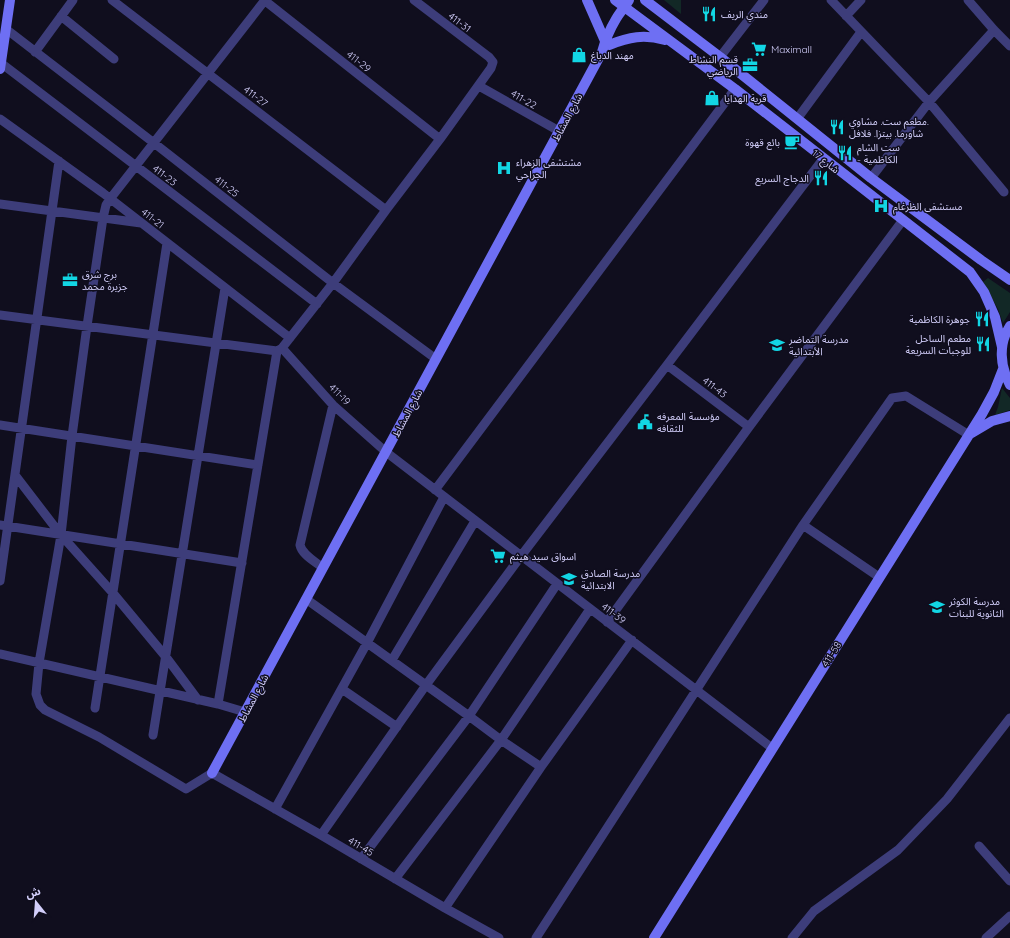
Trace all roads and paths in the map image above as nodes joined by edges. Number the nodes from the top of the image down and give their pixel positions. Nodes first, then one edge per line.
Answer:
1 (10, 0) edge
2 (74, 0) edge
3 (112, 0) edge
4 (265, 0) edge
5 (414, 0) edge
6 (587, 0) edge
7 (615, 0) edge
8 (645, 0) edge
9 (764, 0) edge
10 (831, 0) edge
11 (861, 0) edge
12 (968, 0) edge
13 (627, 4) edge
14 (61, 16) junction
15 (846, 16) junction
16 (6, 29) junction
17 (994, 30) junction
18 (861, 32) junction
19 (671, 42) junction
20 (605, 46) junction
21 (1010, 46) edge
22 (35, 52) junction
23 (720, 57) junction
24 (114, 59) dead end
25 (0, 66) edge
26 (208, 74) junction
27 (479, 86) junction
28 (735, 89) junction
29 (929, 102) junction
30 (0, 119) edge
31 (797, 119) junction
32 (559, 131) junction
33 (440, 139) junction
34 (154, 143) junction
35 (823, 158) junction
36 (59, 161) junction
37 (136, 166) junction
38 (871, 178) junction
39 (1004, 192) dead end
40 (110, 199) junction
41 (0, 204) edge
42 (386, 210) junction
43 (52, 211) junction
44 (103, 218) junction
45 (903, 220) junction
46 (142, 223) junction
47 (167, 243) junction
48 (1010, 280) edge
49 (333, 283) junction
50 (225, 288) junction
51 (317, 304) junction
52 (0, 315) edge
53 (37, 320) junction
54 (87, 326) junction
55 (1010, 326) edge
56 (153, 335) junction
57 (290, 338) junction
58 (216, 343) junction
59 (1002, 347) junction
60 (279, 350) junction
61 (436, 359) junction
62 (667, 365) junction
63 (1003, 369) junction
64 (1010, 385) edge
65 (333, 405) junction
66 (1010, 416) edge
67 (0, 425) edge
68 (749, 427) junction
69 (22, 428) junction
70 (969, 435) junction
71 (72, 436) junction
72 (136, 446) junction
73 (386, 452) junction
74 (198, 456) junction
75 (258, 465) junction
76 (15, 475) junction
77 (435, 490) junction
78 (444, 497) junction
79 (475, 521) junction
80 (803, 525) junction
81 (4, 526) edge
82 (62, 535) junction
83 (121, 544) junction
84 (182, 554) junction
85 (521, 556) junction
86 (242, 563) junction
87 (323, 568) junction
88 (879, 577) junction
89 (0, 581) edge
90 (558, 584) junction
91 (112, 592) junction
92 (306, 599) junction
93 (590, 609) junction
94 (608, 622) junction
95 (632, 640) junction
96 (368, 643) junction
97 (0, 654) edge
98 (166, 657) junction
99 (392, 660) junction
100 (39, 663) junction
101 (100, 677) junction
102 (426, 685) junction
103 (342, 689) junction
104 (696, 690) junction
105 (160, 691) junction
106 (198, 700) junction
107 (218, 704) junction
108 (95, 708) dead end
109 (245, 712) junction
110 (469, 716) junction
111 (1010, 718) edge
112 (397, 727) junction
113 (153, 736) dead end
114 (501, 740) junction
115 (772, 748) junction
116 (541, 767) junction
117 (212, 773) junction
118 (276, 809) junction
119 (322, 835) junction
120 (979, 846) dead end
121 (362, 859) junction
122 (395, 879) junction
123 (1010, 881) edge
124 (445, 908) junction
125 (1010, 916) edge
126 (499, 938) edge
127 (536, 938) edge
128 (654, 938) edge
129 (792, 938) edge
130 (986, 938) edge

1 - 16 street
2 - 14 street
3 - 26 street, 411-27
4 - 26 street
4 - 33 street, 411-29
5 - 27 street, 411-31
6 - 20 street
7 - 13 street, شارع 17
8 - 23 street, شارع 17
9 - 23 street
10 - 15 street
11 - 15 street
12 - 17 street
13 - 19 street, شارع 17
13 - 20 street, شارع المشاط
14 - 22 street
14 - 24 street
15 - 18 street
16 - 22 street, 411-25
16 - 25 street
17 - 21 street
17 - 29 street
18 - 29 street
18 - 31 street
19 - 20 street
19 - 28 street, شارع 17
20 - 32 street, شارع المشاط
22 - 34 street, 411-25
23 - 31 street, شارع 17
25 - 37 street, 411-23
26 - 34 street
26 - 42 street, 411-27
27 - 32 street, 411-22
27 - 33 street
28 - 35 street, شارع 17
28 - 77 street
29 - 38 street
29 - 39 street
30 - 36 street, 411-21
31 - 38 street, شارع 17
32 - 61 street, شارع المشاط
33 - 42 street
34 - 37 street
34 - 49 street, 411-25
35 - 45 street, شارع 17
35 - 62 street
36 - 40 street, 411-21
36 - 43 street
37 - 40 street
37 - 51 street, 411-23
38 - 48 street, شارع 17
40 - 44 street
40 - 46 street, 411-21
41 - 43 street
42 - 49 street
43 - 44 street
43 - 53 street
44 - 46 street
44 - 54 street
45 - 59 street, شارع 17
45 - 68 street
46 - 47 street, 411-21
47 - 50 street, 411-21
47 - 56 street
49 - 51 street
49 - 61 street, 411-25
50 - 57 street, 411-21
50 - 58 street
51 - 57 street
52 - 53 street
53 - 54 street
53 - 69 street
54 - 56 street
54 - 71 street
55 - 59 street
56 - 58 street
56 - 72 street
57 - 60 street
58 - 60 street
58 - 74 street
59 - 63 street
60 - 65 street, 411-19
60 - 75 street
61 - 73 street, شارع المشاط
62 - 68 street, 411-43
62 - 85 street
63 - 64 street
63 - 70 street, 411-58
65 - 73 street, 411-19
65 - 87 street
66 - 70 street
67 - 69 street
68 - 94 street
69 - 71 street
69 - 76 street
70 - 80 street
70 - 88 street, 411-58
71 - 72 street
71 - 82 street
72 - 74 street
72 - 83 street
73 - 77 street, 411-39
73 - 87 street, شارع المشاط
74 - 75 street
74 - 84 street
75 - 86 street
76 - 81 street
76 - 82 street
77 - 78 street, 411-39
78 - 79 street, 411-39
78 - 96 street
79 - 85 street, 411-39
79 - 99 street
80 - 88 street
80 - 104 street
81 - 82 street
81 - 89 street
82 - 83 street
82 - 91 street
82 - 100 street
83 - 84 street
83 - 91 street
84 - 86 street
84 - 98 street
85 - 90 street, 411-39
85 - 102 street
86 - 107 street
87 - 92 street, شارع المشاط
88 - 115 street, 411-58
90 - 93 street, 411-39
90 - 110 street
91 - 98 street
91 - 101 street
92 - 96 street
92 - 109 street, شارع المشاط
93 - 94 street, 411-39
93 - 114 street
94 - 95 street, 411-39
95 - 104 street, 411-39
95 - 116 street
96 - 99 street
96 - 103 street
97 - 100 street
98 - 105 street
98 - 106 street
99 - 102 street
100 - 101 street
100 - 117 street
101 - 105 street
101 - 108 street
102 - 110 street
102 - 112 street
103 - 112 street
103 - 118 street
104 - 115 street, 411-39
104 - 127 street
105 - 106 street
105 - 113 street
106 - 107 street
107 - 109 street
109 - 117 street, شارع المشاط
110 - 114 street
110 - 121 street
111 - 129 street
112 - 119 street
114 - 116 street
114 - 122 street
115 - 128 street, 411-58
116 - 124 street
117 - 118 street, 411-45
118 - 119 street, 411-45
119 - 121 street, 411-45
120 - 123 street
121 - 122 street, 411-45
122 - 124 street, 411-45
124 - 126 street, 411-45
125 - 130 street

